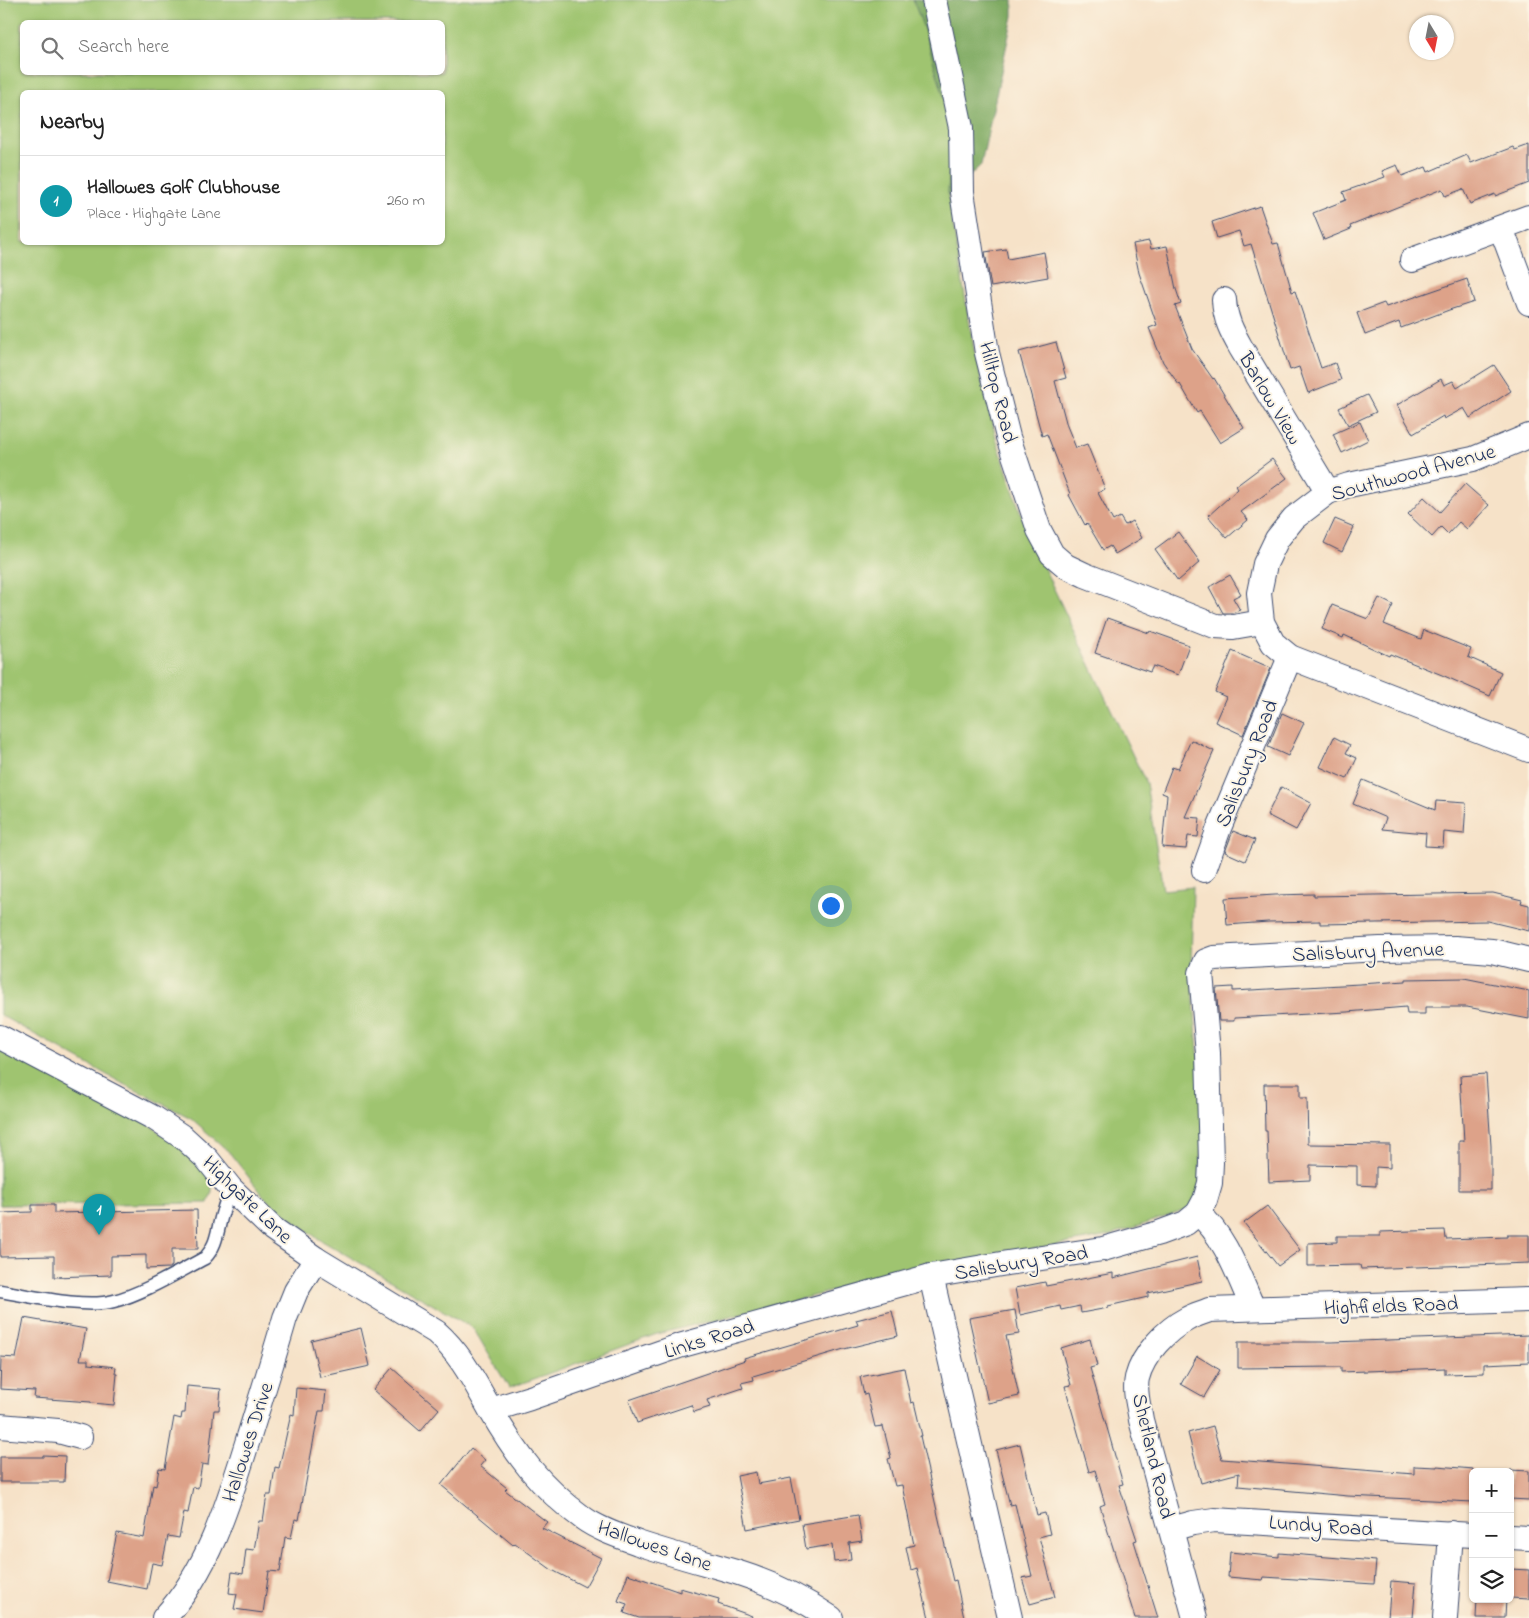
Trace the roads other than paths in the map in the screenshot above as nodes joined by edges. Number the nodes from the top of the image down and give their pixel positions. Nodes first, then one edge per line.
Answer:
1 (934, 0) edge
2 (1529, 217) edge
3 (1501, 228) junction
4 (1412, 260) dead end
5 (1224, 300) dead end
6 (1529, 303) edge
7 (1529, 436) edge
8 (1328, 492) junction
9 (1262, 622) junction
10 (1290, 656) junction
11 (1529, 750) edge
12 (1204, 870) dead end
13 (1529, 960) edge
14 (0, 1037) edge
15 (231, 1189) junction
16 (1198, 1213) junction
17 (316, 1259) junction
18 (931, 1276) junction
19 (0, 1291) edge
20 (1529, 1300) edge
21 (1253, 1308) junction
22 (490, 1410) junction
23 (0, 1426) edge
24 (80, 1436) dead end
25 (1171, 1529) junction
26 (1462, 1534) edge
27 (1514, 1537) edge
28 (1529, 1538) edge
29 (164, 1618) edge
30 (831, 1618) edge
31 (1010, 1618) edge
32 (1195, 1618) edge
33 (1445, 1618) edge

1 - 9 street, Hilltop Road
2 - 3 street
3 - 4 street
3 - 6 street
5 - 8 street, Barlow View
7 - 8 street, Southwood Avenue
8 - 9 street, Southwood Avenue
9 - 10 street
10 - 11 street
10 - 12 street, Salisbury Road
13 - 16 street, Salisbury Avenue
14 - 15 street, Highgate Lane
15 - 17 street, Highgate Lane
15 - 19 lane
16 - 18 street, Salisbury Road
16 - 21 street
17 - 22 street, Highgate Lane
17 - 29 street, Hallowes Drive
18 - 22 street, Links Road
18 - 31 street, Salisbury Road
20 - 21 street, Highfields Road
21 - 25 street, Shetland Road
22 - 30 street, Hallowes Lane
23 - 24 street
25 - 26 street, Lundy Road
25 - 32 street, Shetland Road
26 - 33 street
27 - 28 street

